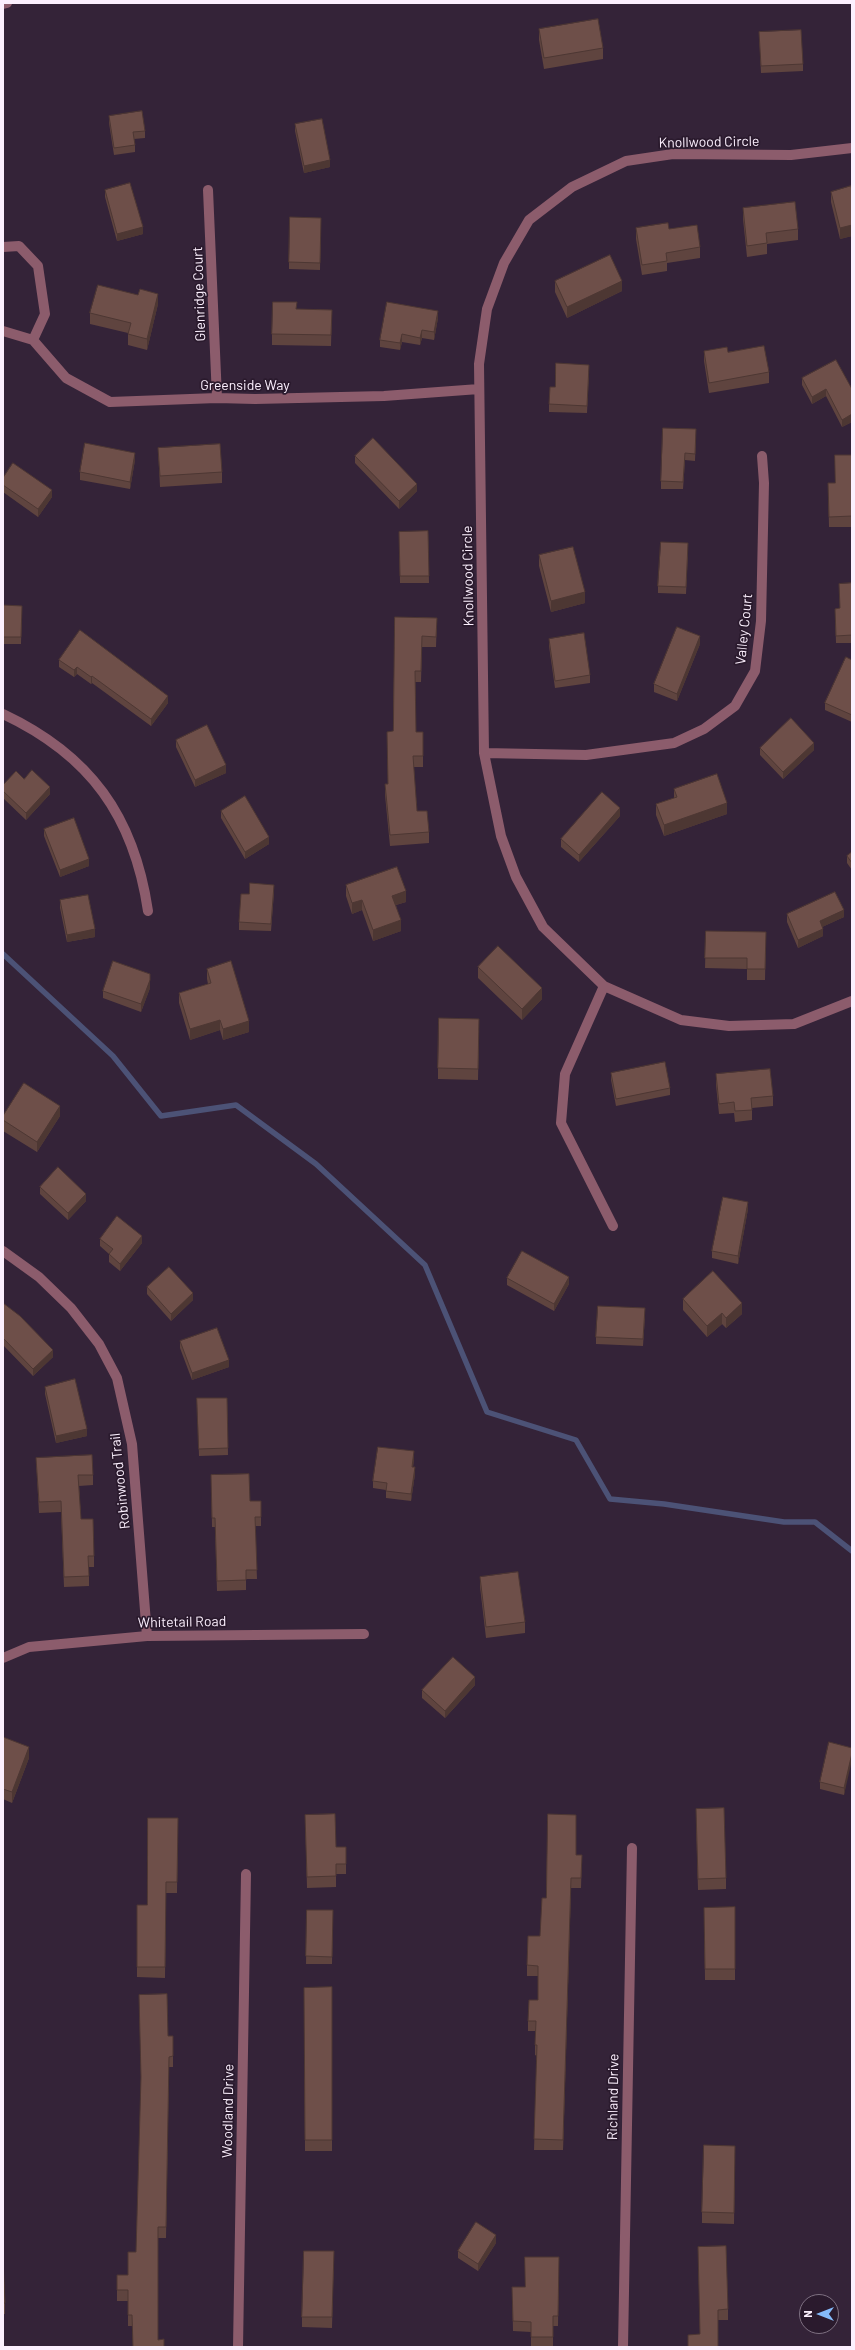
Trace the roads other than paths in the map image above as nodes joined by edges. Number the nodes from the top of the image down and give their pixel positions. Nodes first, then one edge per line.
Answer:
1 (7, 3) edge
2 (3, 4) edge
3 (852, 148) edge
4 (208, 190) dead end
5 (3, 247) edge
6 (3, 331) edge
7 (33, 340) junction
8 (479, 389) junction
9 (217, 398) junction
10 (762, 456) dead end
11 (3, 714) edge
12 (484, 753) junction
13 (148, 911) dead end
14 (604, 986) junction
15 (852, 1001) edge
16 (613, 1226) dead end
17 (3, 1251) edge
18 (364, 1634) dead end
19 (147, 1636) junction
20 (3, 1658) edge
21 (632, 1848) dead end
22 (246, 1874) dead end
23 (238, 2347) edge
24 (623, 2347) edge

1 - 2 street
3 - 8 street, Knollwood Circle
4 - 9 street, Glenridge Court
5 - 7 street
6 - 7 street
7 - 9 street, Greenside Way
8 - 9 street, Greenside Way
8 - 12 street, Knollwood Circle
10 - 12 street, Valley Court
11 - 13 street
12 - 14 street, Knollwood Circle
14 - 15 street, Knollwood Circle
14 - 16 street
17 - 19 street, Robinwood Trail
18 - 19 street, Whitetail Road
19 - 20 street, Whitetail Road
21 - 24 street, Richland Drive
22 - 23 street, Woodland Drive

